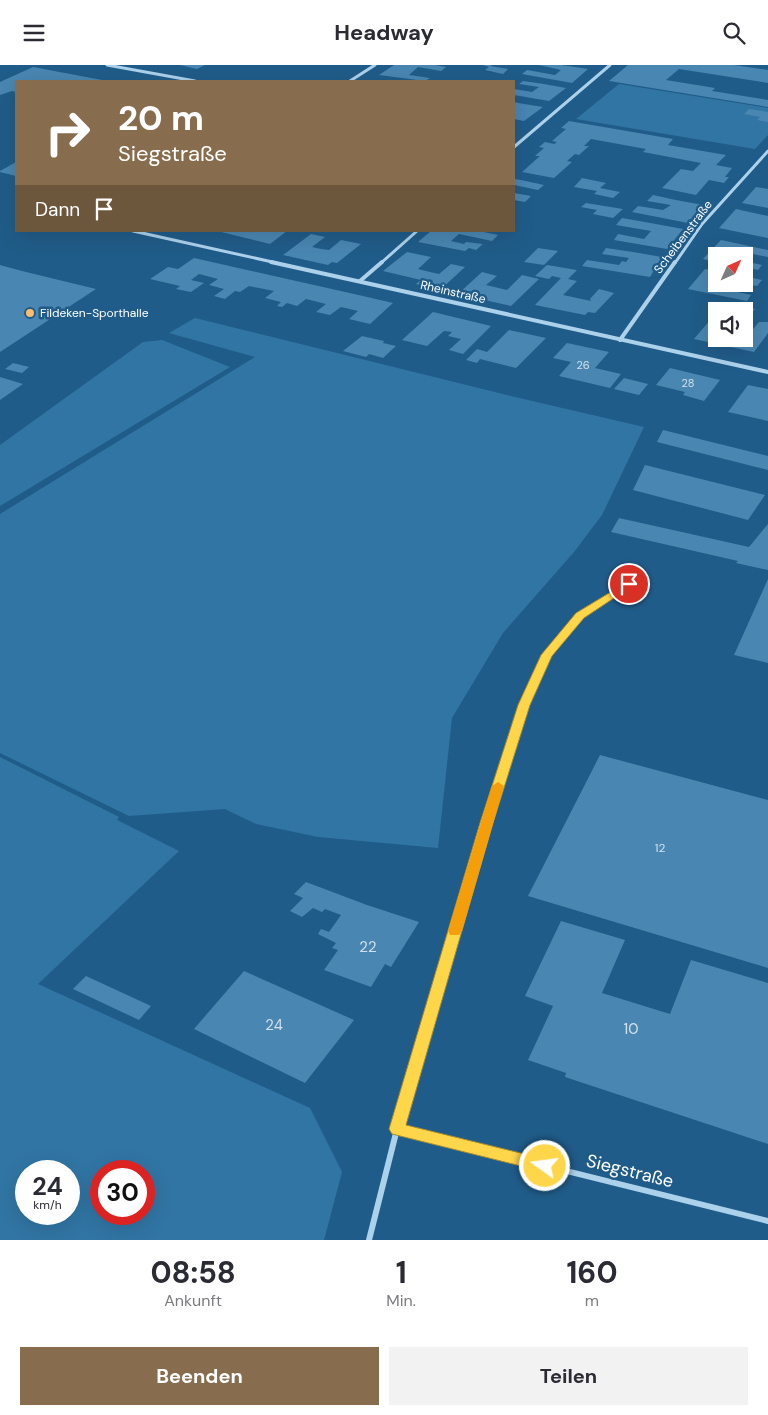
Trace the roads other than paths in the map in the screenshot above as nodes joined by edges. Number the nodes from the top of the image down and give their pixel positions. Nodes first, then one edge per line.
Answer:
1 (107, 65) edge
2 (374, 65) edge
3 (610, 65) edge
4 (190, 80) edge
5 (352, 80) edge
6 (515, 146) edge
7 (768, 151) edge
8 (137, 232) edge
9 (416, 232) edge
10 (360, 281) junction
11 (620, 340) junction
12 (768, 372) edge
13 (629, 584) dead end
14 (397, 1129) junction
15 (768, 1221) edge
16 (369, 1240) edge

1 - 4 street
2 - 5 street
3 - 6 street
7 - 11 street, Scheibenstraße
8 - 10 street, Rheinstraße
9 - 10 street
10 - 11 street, Rheinstraße
11 - 12 street, Rheinstraße
13 - 14 street
14 - 15 street, Siegstraße
14 - 16 street

